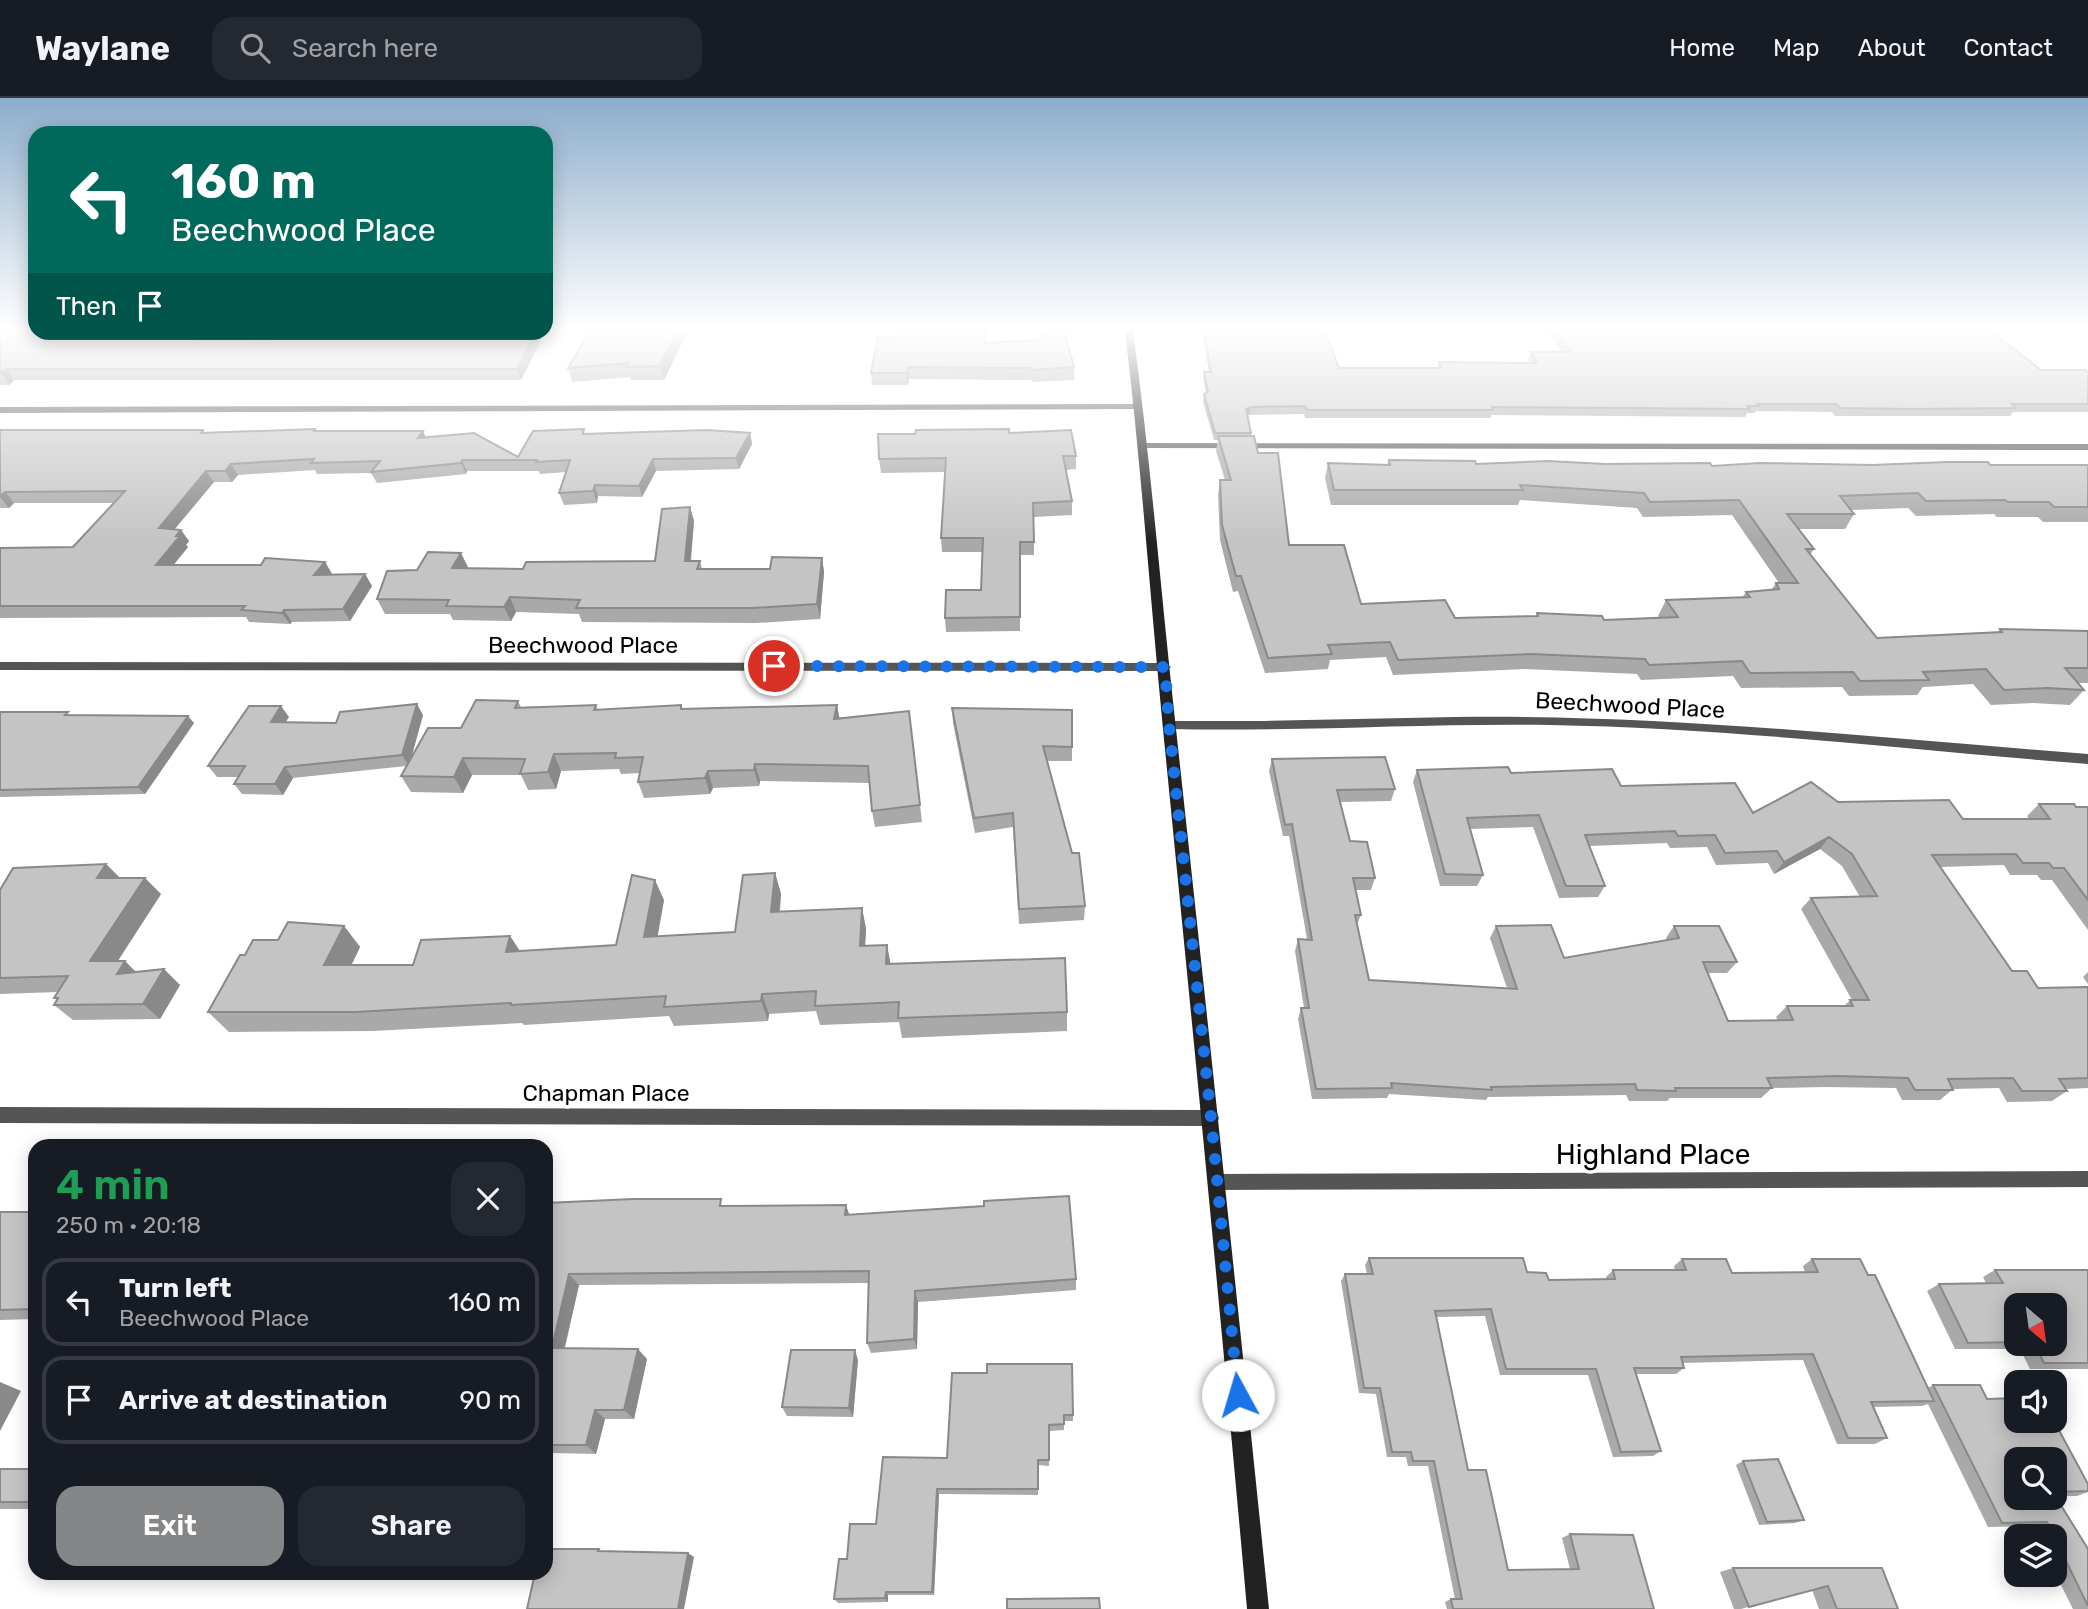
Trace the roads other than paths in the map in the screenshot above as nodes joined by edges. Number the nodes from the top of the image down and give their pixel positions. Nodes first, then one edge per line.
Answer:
1 (1137, 402) edge
2 (1138, 406) junction
3 (0, 410) edge
4 (1144, 445) junction
5 (2088, 447) edge
6 (0, 666) edge
7 (1165, 667) junction
8 (1169, 725) junction
9 (2088, 759) edge
10 (0, 1115) edge
11 (1211, 1118) junction
12 (2088, 1179) edge
13 (1217, 1182) junction
14 (1258, 1609) edge

1 - 2 main road
2 - 3 street
2 - 4 main road
4 - 5 street
4 - 7 main road
6 - 7 street, Beechwood Place
7 - 8 main road
8 - 9 street, Beechwood Place
8 - 11 main road
10 - 11 street, Chapman Place
11 - 13 main road
12 - 13 street, Highland Place
13 - 14 main road

